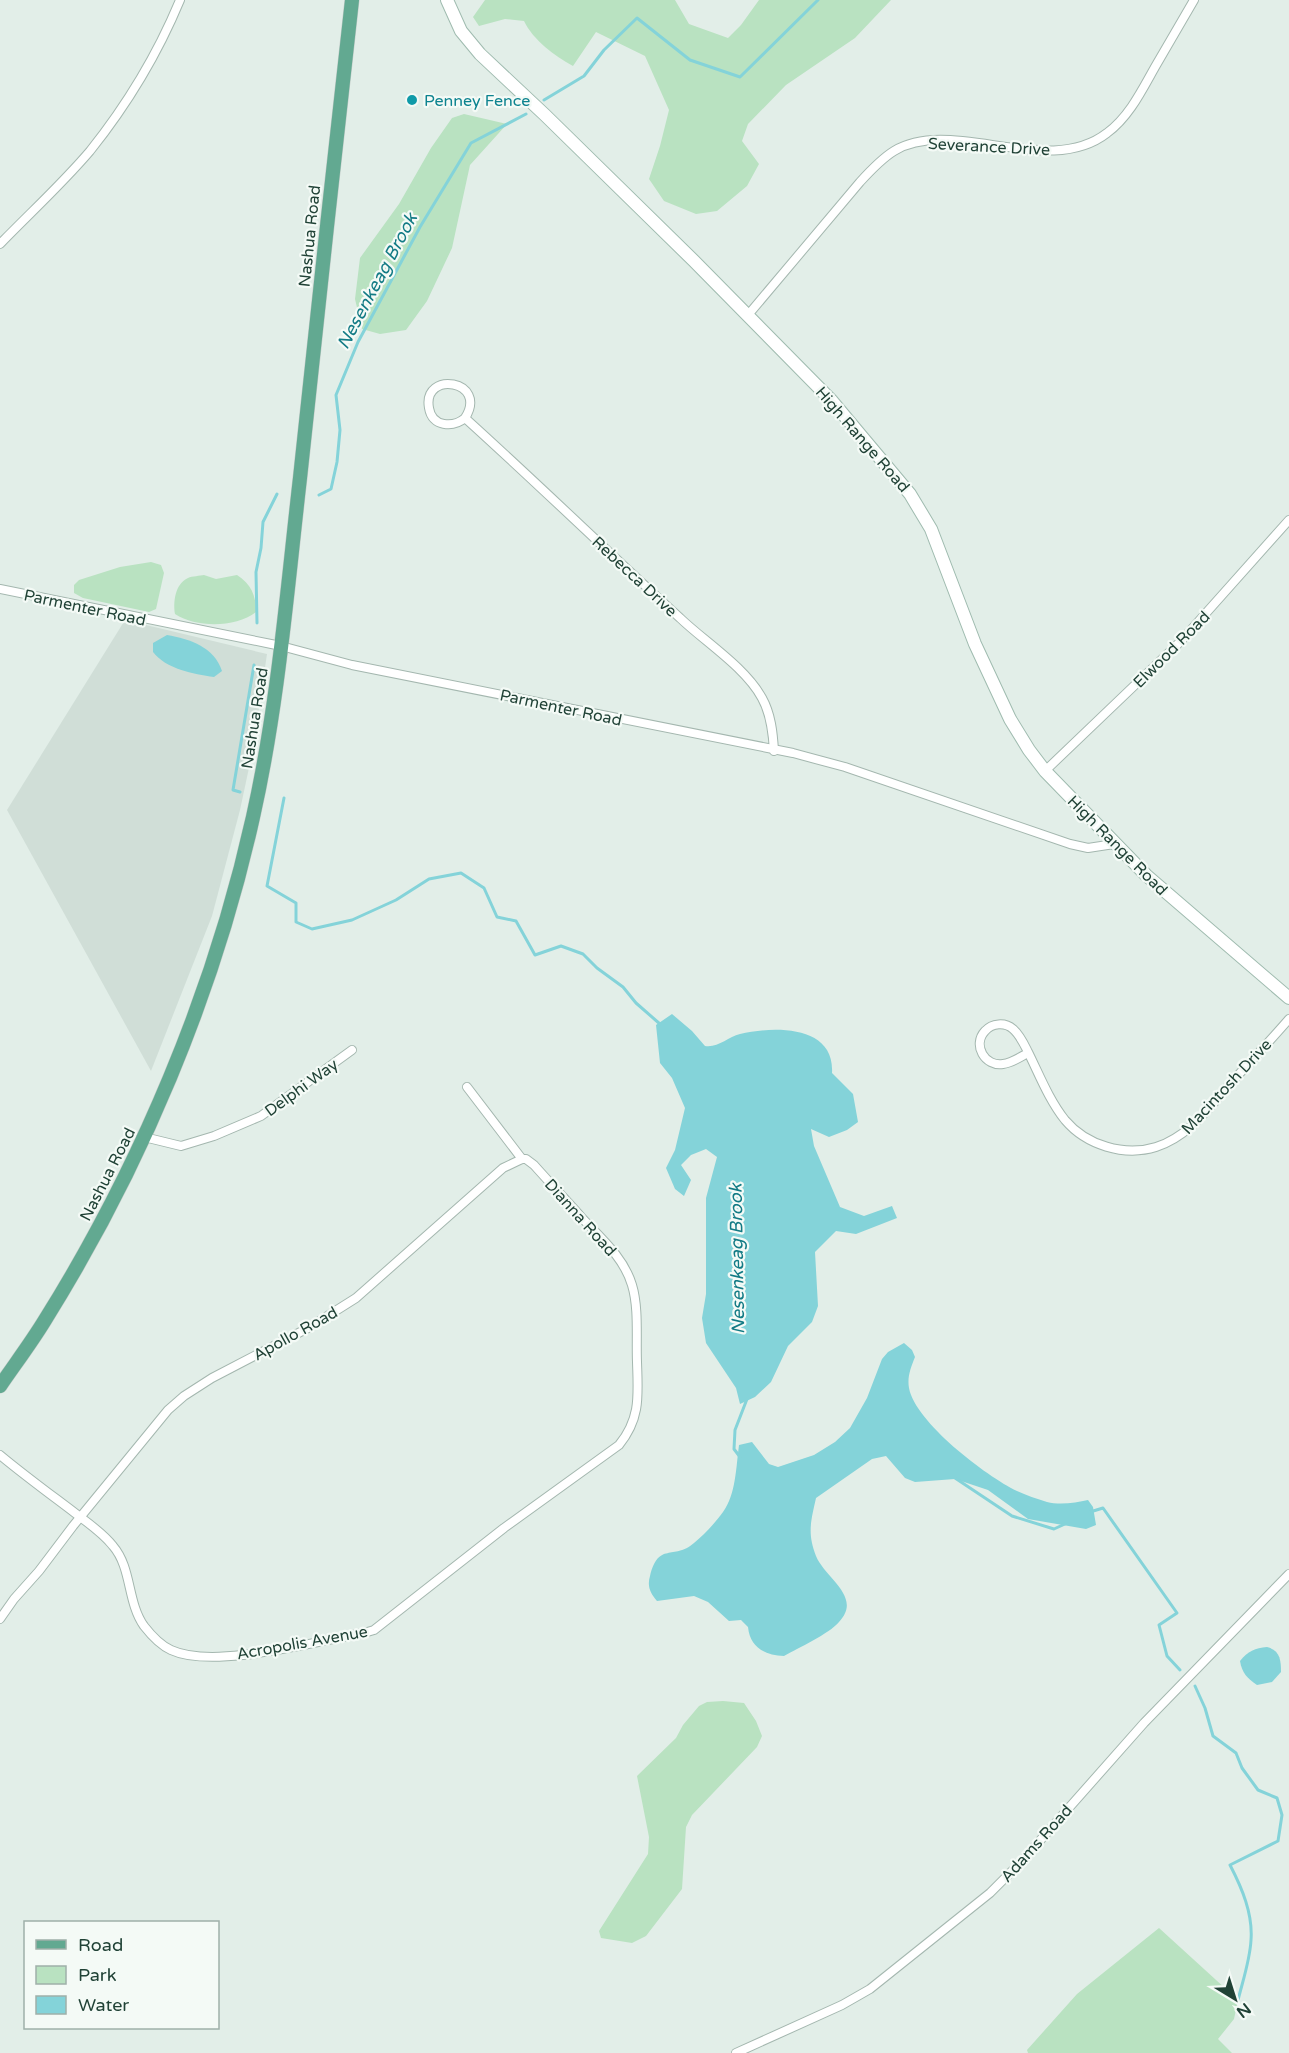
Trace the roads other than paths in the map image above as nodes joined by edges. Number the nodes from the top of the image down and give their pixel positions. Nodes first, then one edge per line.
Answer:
1 (180, 0) edge
2 (352, 0) edge
3 (447, 0) edge
4 (1194, 0) edge
5 (1, 240) edge
6 (748, 315) junction
7 (465, 418) junction
8 (1289, 520) edge
9 (0, 589) edge
10 (281, 646) junction
11 (774, 751) junction
12 (1045, 771) junction
13 (1114, 844) junction
14 (1289, 998) edge
15 (1289, 1019) edge
16 (352, 1050) dead end
17 (1028, 1053) junction
18 (467, 1087) dead end
19 (144, 1137) junction
20 (522, 1159) junction
21 (0, 1386) edge
22 (631, 1427) joint
23 (0, 1455) edge
24 (81, 1517) junction
25 (1289, 1574) edge
26 (0, 1619) edge
27 (736, 2053) edge

1 - 5 street
2 - 10 main road, Nashua Road
3 - 6 street, High Range Road
4 - 6 street, Severance Drive
6 - 12 street, High Range Road
7 - 7 street
7 - 11 street, Rebecca Drive
8 - 12 street, Elwood Road
9 - 10 street, Parmenter Road
10 - 11 street, Parmenter Road
10 - 19 main road, Nashua Road
11 - 13 street, Parmenter Road
12 - 13 street, High Range Road
13 - 14 street, High Range Road
15 - 17 street, Macintosh Drive
16 - 19 street, Delphi Way
17 - 17 street, Macintosh Drive
18 - 20 street, Dianna Road
19 - 21 main road, Nashua Road
20 - 22 street, Dianna Road
20 - 24 street, Apollo Road
22 - 24 street, Acropolis Avenue
23 - 24 street, Acropolis Avenue
24 - 26 street, Apollo Road
25 - 27 street, Adams Road

